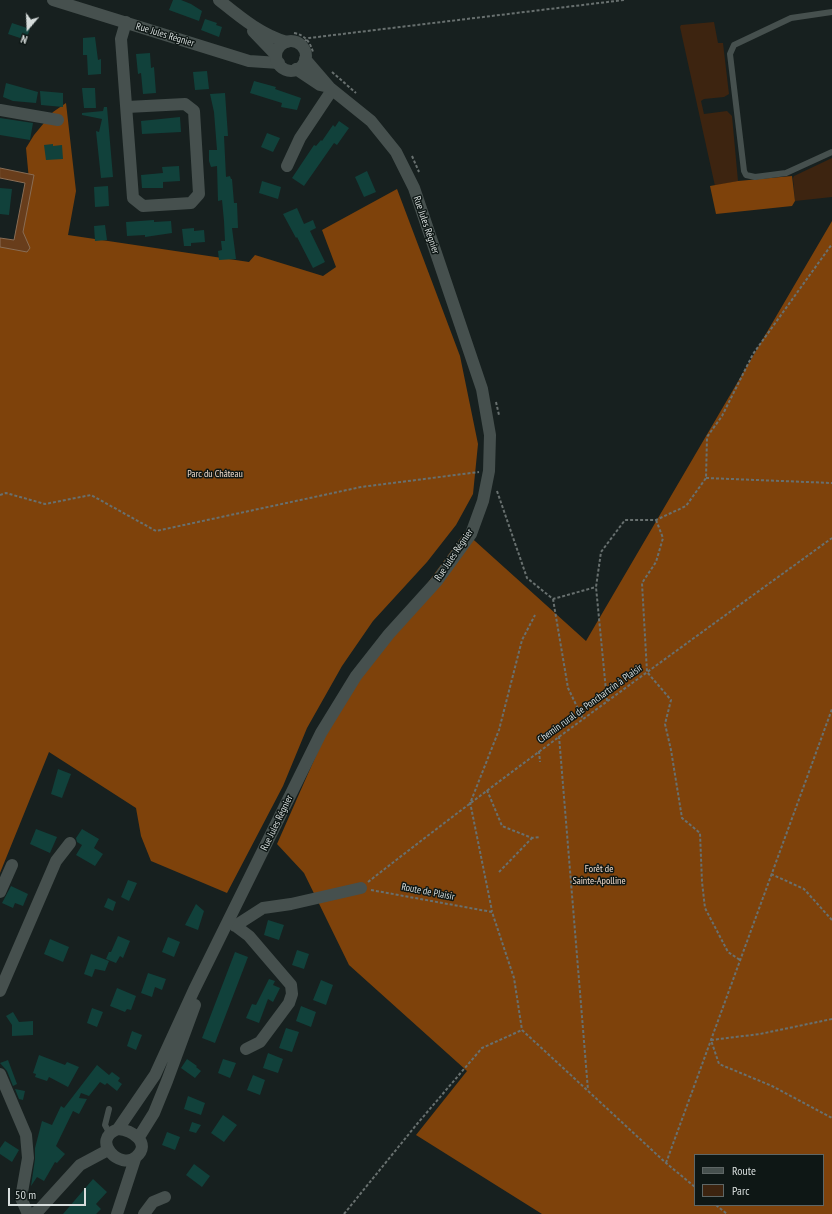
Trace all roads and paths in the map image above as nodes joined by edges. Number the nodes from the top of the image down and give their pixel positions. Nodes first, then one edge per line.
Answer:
1 (53, 0) edge
2 (219, 0) edge
3 (624, 0) edge
4 (832, 12) edge
5 (126, 22) junction
6 (247, 22) junction
7 (289, 37) junction
8 (303, 41) junction
9 (310, 58) junction
10 (278, 59) junction
11 (296, 69) junction
12 (329, 69) dead end
13 (331, 89) junction
14 (361, 98) dead end
15 (127, 107) junction
16 (0, 110) edge
17 (58, 120) dead end
18 (409, 152) dead end
19 (832, 152) edge
20 (287, 166) dead end
21 (422, 178) dead end
22 (832, 244) edge
23 (495, 395) dead end
24 (499, 416) dead end
25 (489, 471) junction
26 (706, 478) junction
27 (832, 483) edge
28 (493, 495) dead end
29 (0, 496) edge
30 (656, 520) junction
31 (832, 538) edge
32 (596, 588) junction
33 (553, 599) junction
34 (535, 615) dead end
35 (647, 672) junction
36 (607, 701) junction
37 (832, 709) edge
38 (583, 719) junction
39 (559, 736) junction
40 (539, 751) junction
41 (540, 762) dead end
42 (487, 790) junction
43 (470, 802) junction
44 (540, 837) dead end
45 (532, 838) junction
46 (70, 843) dead end
47 (12, 865) dead end
48 (499, 872) dead end
49 (771, 874) junction
50 (361, 888) junction
51 (0, 892) edge
52 (492, 912) junction
53 (832, 920) edge
54 (232, 923) junction
55 (212, 956) junction
56 (740, 960) junction
57 (0, 991) edge
58 (832, 1019) edge
59 (522, 1030) junction
60 (711, 1040) junction
61 (246, 1049) dead end
62 (0, 1074) edge
63 (588, 1090) junction
64 (109, 1109) dead end
65 (832, 1118) edge
66 (114, 1131) junction
67 (139, 1138) junction
68 (108, 1150) junction
69 (118, 1157) junction
70 (135, 1159) junction
71 (666, 1163) junction
72 (128, 1179) junction
73 (694, 1186) edge
74 (164, 1197) dead end
75 (717, 1206) edge
76 (28, 1214) edge
77 (33, 1214) edge
78 (117, 1214) edge
79 (144, 1214) edge
80 (344, 1214) edge
81 (727, 1214) edge

1 - 5 street, Rue Jules Régnier
2 - 6 street
3 - 8 path
4 - 19 lane
5 - 10 street, Rue Jules Régnier
5 - 15 street
6 - 7 street
6 - 10 street
7 - 8 street
7 - 8 path
7 - 10 street
8 - 9 path
8 - 9 street
9 - 11 street
9 - 13 street
10 - 11 street
11 - 13 street
12 - 14 path
13 - 20 street
13 - 25 street, Rue Jules Régnier
15 - 15 street
16 - 17 street
18 - 21 path
22 - 26 path
23 - 24 path
25 - 29 path
25 - 54 street, Rue Jules Régnier
26 - 27 path
26 - 30 path
28 - 33 path
30 - 32 path
30 - 35 path
31 - 35 path, Chemin rural de Ponchartrin à Plaisir
32 - 33 path
32 - 36 path
33 - 38 path
34 - 43 path
35 - 36 path, Chemin rural de Ponchartrin à Plaisir
35 - 56 path
36 - 38 path, Chemin rural de Ponchartrin à Plaisir
37 - 49 path
38 - 39 path, Chemin rural de Ponchartrin à Plaisir
39 - 40 path, Chemin rural de Ponchartrin à Plaisir
39 - 63 path
40 - 41 path
40 - 42 path, Chemin rural de Ponchartrin à Plaisir
42 - 43 path, Chemin rural de Ponchartrin à Plaisir
42 - 45 path
43 - 50 path, Chemin rural de Ponchartrin à Plaisir
43 - 52 path
44 - 45 path
45 - 48 path
46 - 57 street
47 - 51 street
49 - 53 path
49 - 56 path
50 - 52 path, Route de Plaisir
50 - 54 street
52 - 59 path
54 - 55 street, Rue Jules Régnier
54 - 61 street
55 - 66 street, Rue Jules Régnier
55 - 67 street, Rue Jules Régnier
56 - 60 path
58 - 60 path
59 - 63 path
59 - 80 path
60 - 65 path
60 - 71 path
62 - 76 street
63 - 71 path
64 - 66 lane
66 - 67 street
66 - 68 street
67 - 70 street
68 - 69 street
68 - 77 street
69 - 70 street
69 - 72 street
70 - 72 street
71 - 73 path
72 - 78 street
74 - 79 street
75 - 81 path

